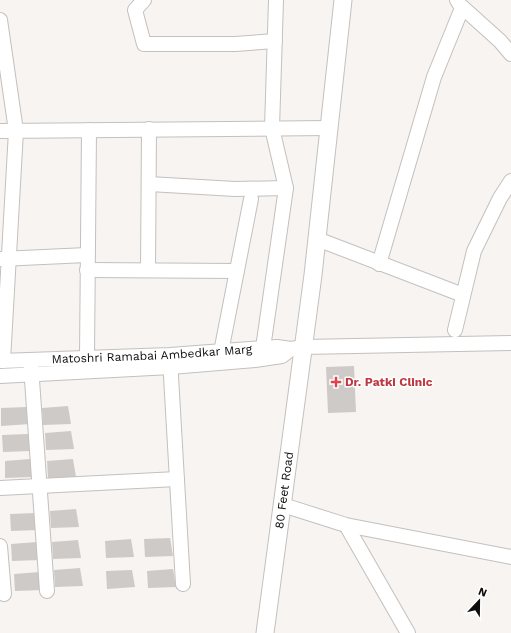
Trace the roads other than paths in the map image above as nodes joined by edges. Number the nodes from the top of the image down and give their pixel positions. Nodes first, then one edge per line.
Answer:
1 (144, 0) edge
2 (276, 0) edge
3 (343, 0) edge
4 (459, 4) edge
5 (0, 23) edge
6 (275, 41) junction
7 (511, 54) edge
8 (272, 128) junction
9 (329, 128) junction
10 (149, 129) junction
11 (89, 130) junction
12 (0, 131) edge
13 (16, 131) junction
14 (511, 181) edge
15 (149, 184) junction
16 (286, 188) junction
17 (251, 199) dead end
18 (316, 239) junction
19 (87, 255) junction
20 (5, 259) edge
21 (379, 264) junction
22 (87, 270) junction
23 (148, 270) junction
24 (237, 271) junction
25 (463, 294) junction
26 (455, 330) dead end
27 (511, 342) edge
28 (263, 348) junction
29 (297, 348) junction
30 (221, 352) junction
31 (87, 357) junction
32 (30, 360) junction
33 (2, 361) edge
34 (170, 361) junction
35 (31, 375) junction
36 (0, 376) edge
37 (177, 479) junction
38 (39, 486) junction
39 (0, 488) edge
40 (283, 505) junction
41 (346, 525) junction
42 (0, 546) edge
43 (511, 558) edge
44 (183, 584) dead end
45 (47, 592) dead end
46 (4, 594) dead end
47 (264, 630) edge
48 (408, 633) edge

1 - 6 street
2 - 6 street
3 - 9 main road, 80 Feet Road
4 - 7 street
4 - 21 street
5 - 13 street
6 - 8 street
8 - 9 street
8 - 10 street
8 - 16 street
9 - 18 main road, 80 Feet Road
10 - 11 street
10 - 15 street
11 - 13 street
11 - 19 street
12 - 13 street
13 - 20 street
14 - 25 street
15 - 16 street
15 - 23 street
16 - 28 street
17 - 24 street
18 - 21 street
18 - 29 main road, 80 Feet Road
19 - 20 street
19 - 22 street
20 - 33 street
21 - 25 street
22 - 23 street
22 - 31 street
23 - 24 street
24 - 30 street
25 - 26 street
27 - 29 street, Matoshri Ramabai Ambedkar Marg
28 - 29 street, Matoshri Ramabai Ambedkar Marg
28 - 30 street, Matoshri Ramabai Ambedkar Marg
29 - 34 street
29 - 40 main road, 80 Feet Road
30 - 34 street, Matoshri Ramabai Ambedkar Marg
31 - 32 street, Matoshri Ramabai Ambedkar Marg
31 - 34 street, Matoshri Ramabai Ambedkar Marg
32 - 33 street, Matoshri Ramabai Ambedkar Marg
32 - 35 street
34 - 35 street
34 - 37 street
35 - 36 street
35 - 38 street
37 - 38 street
37 - 44 street
38 - 39 street
38 - 45 street
40 - 41 street
40 - 47 main road, 80 Feet Road
41 - 43 street
41 - 48 street
42 - 46 street

